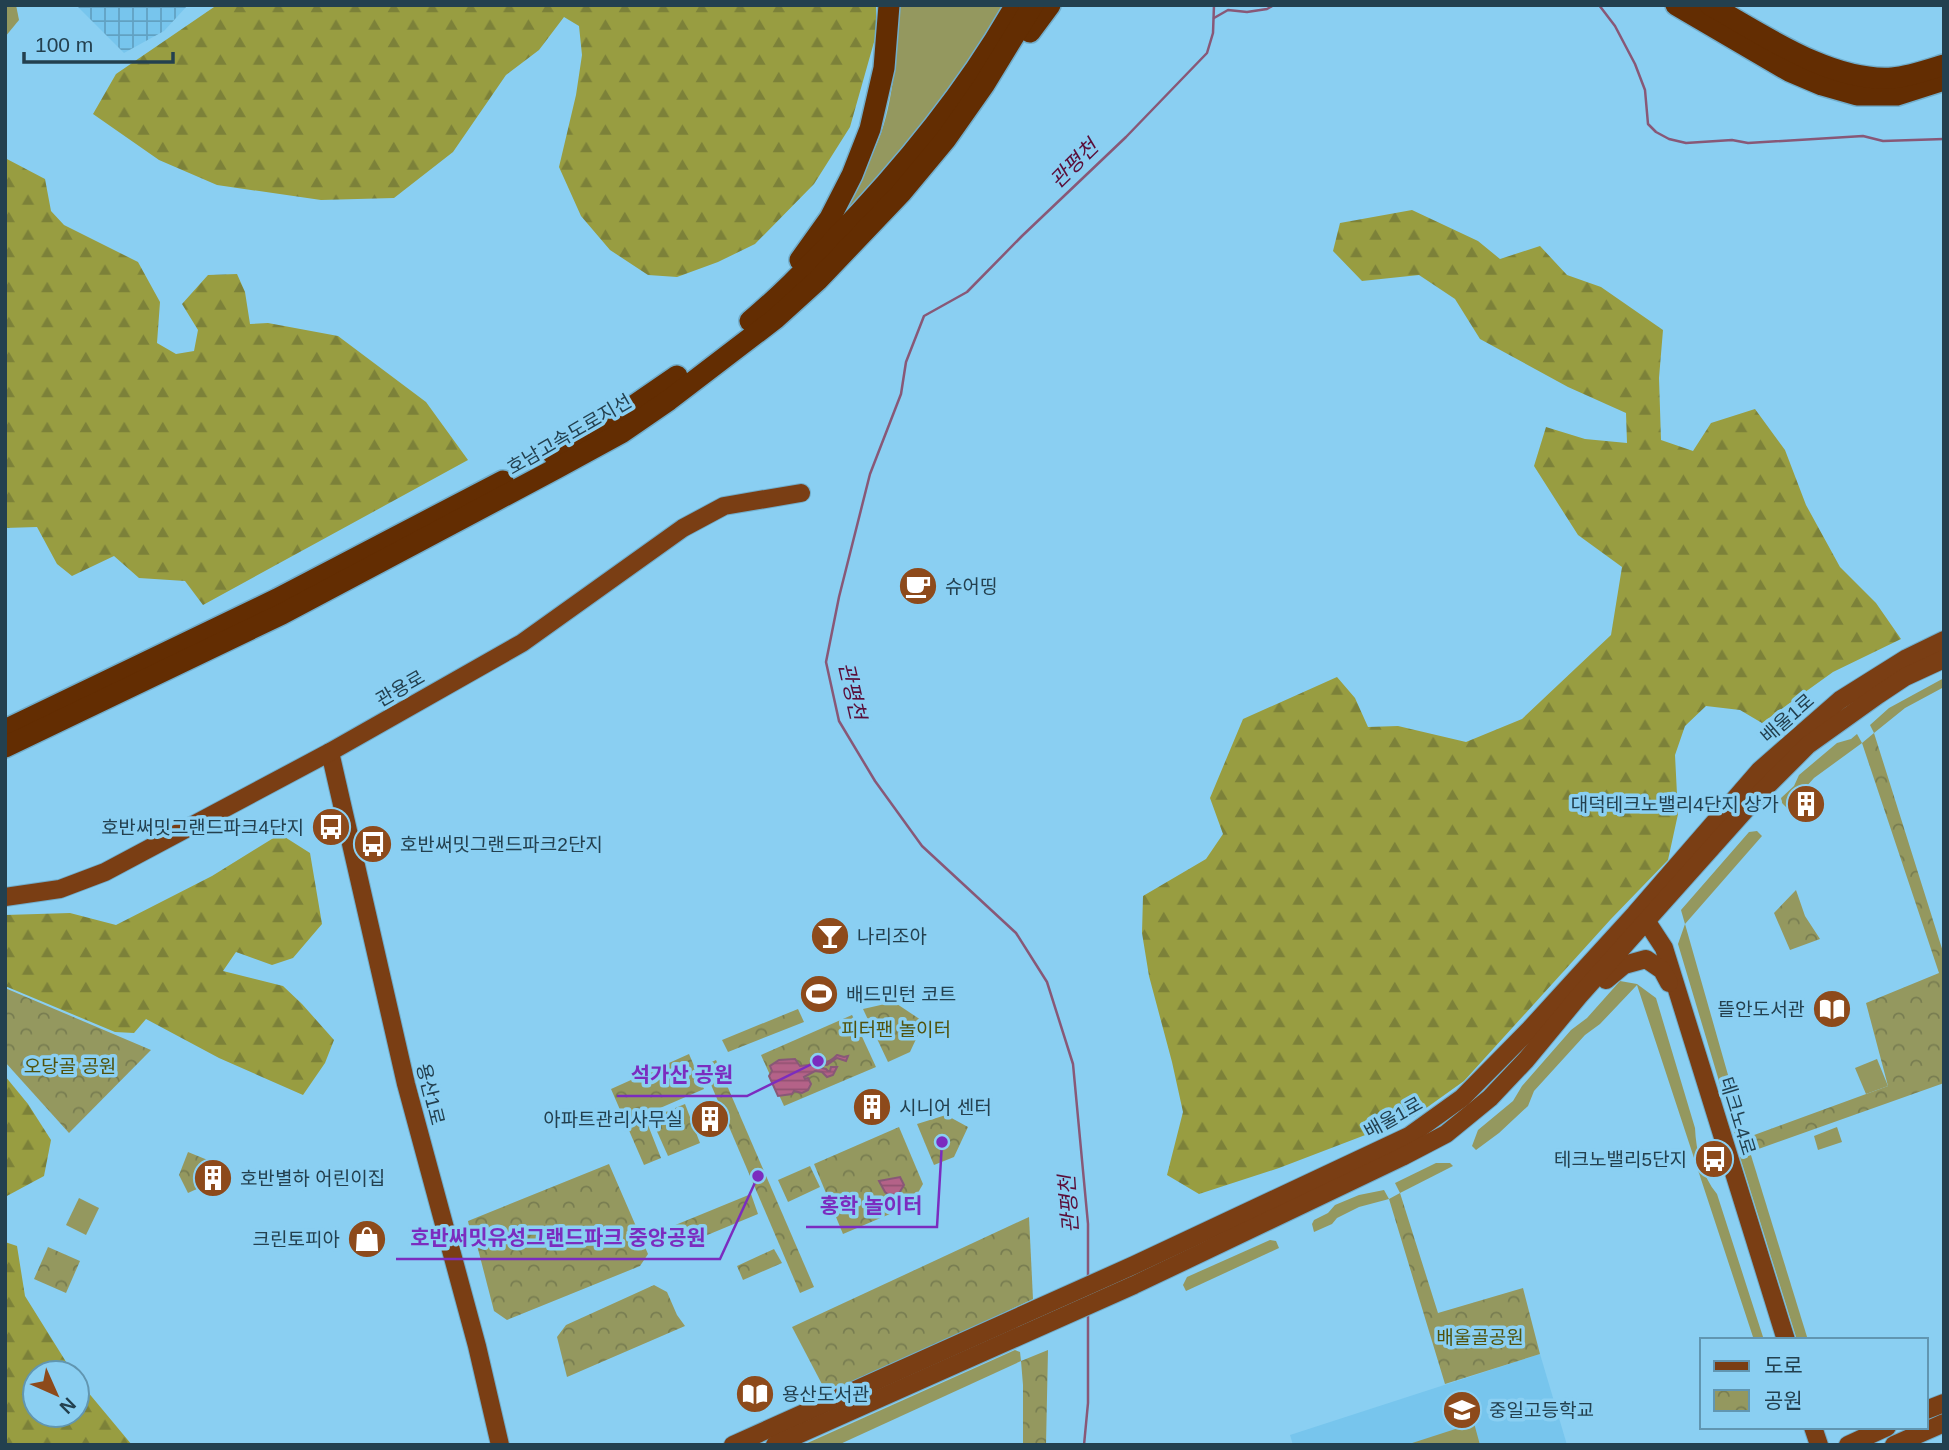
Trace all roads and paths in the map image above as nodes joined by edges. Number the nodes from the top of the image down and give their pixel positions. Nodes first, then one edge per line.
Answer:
1 (889, 5) edge
2 (1016, 5) edge
3 (1033, 5) edge
4 (1050, 5) edge
5 (1676, 5) edge
6 (1710, 5) edge
7 (1944, 65) edge
8 (1944, 80) edge
9 (946, 139) junction
10 (730, 337) junction
11 (801, 493) dead end
12 (1944, 640) edge
13 (1944, 659) edge
14 (5, 730) edge
15 (5, 747) edge
16 (330, 752) junction
17 (5, 897) edge
18 (1641, 918) junction
19 (1677, 991) junction
20 (1579, 996) junction
21 (1785, 1338) edge
22 (1944, 1423) edge
23 (1884, 1429) edge
24 (500, 1445) edge
25 (733, 1445) edge
26 (775, 1445) edge
27 (1848, 1445) edge
28 (1894, 1445) edge

1 - 10 highway
2 - 10 highway, 호남고속도로지선
3 - 9 highway, 호남고속도로지선
4 - 9 highway
5 - 8 highway
6 - 7 highway
9 - 15 highway, 호남고속도로지선
10 - 14 highway, 호남고속도로지선
11 - 16 main road, 관용로
12 - 18 main road, 배울1로
13 - 18 main road, 배울1로
16 - 17 main road, 관용로
16 - 24 main road, 용산1로
18 - 19 main road, 테크노4로
18 - 20 main road, 배울1로
18 - 25 main road, 배울1로
19 - 20 main road
19 - 21 main road, 테크노4로
20 - 26 main road, 배울1로
22 - 28 main road
23 - 27 main road

